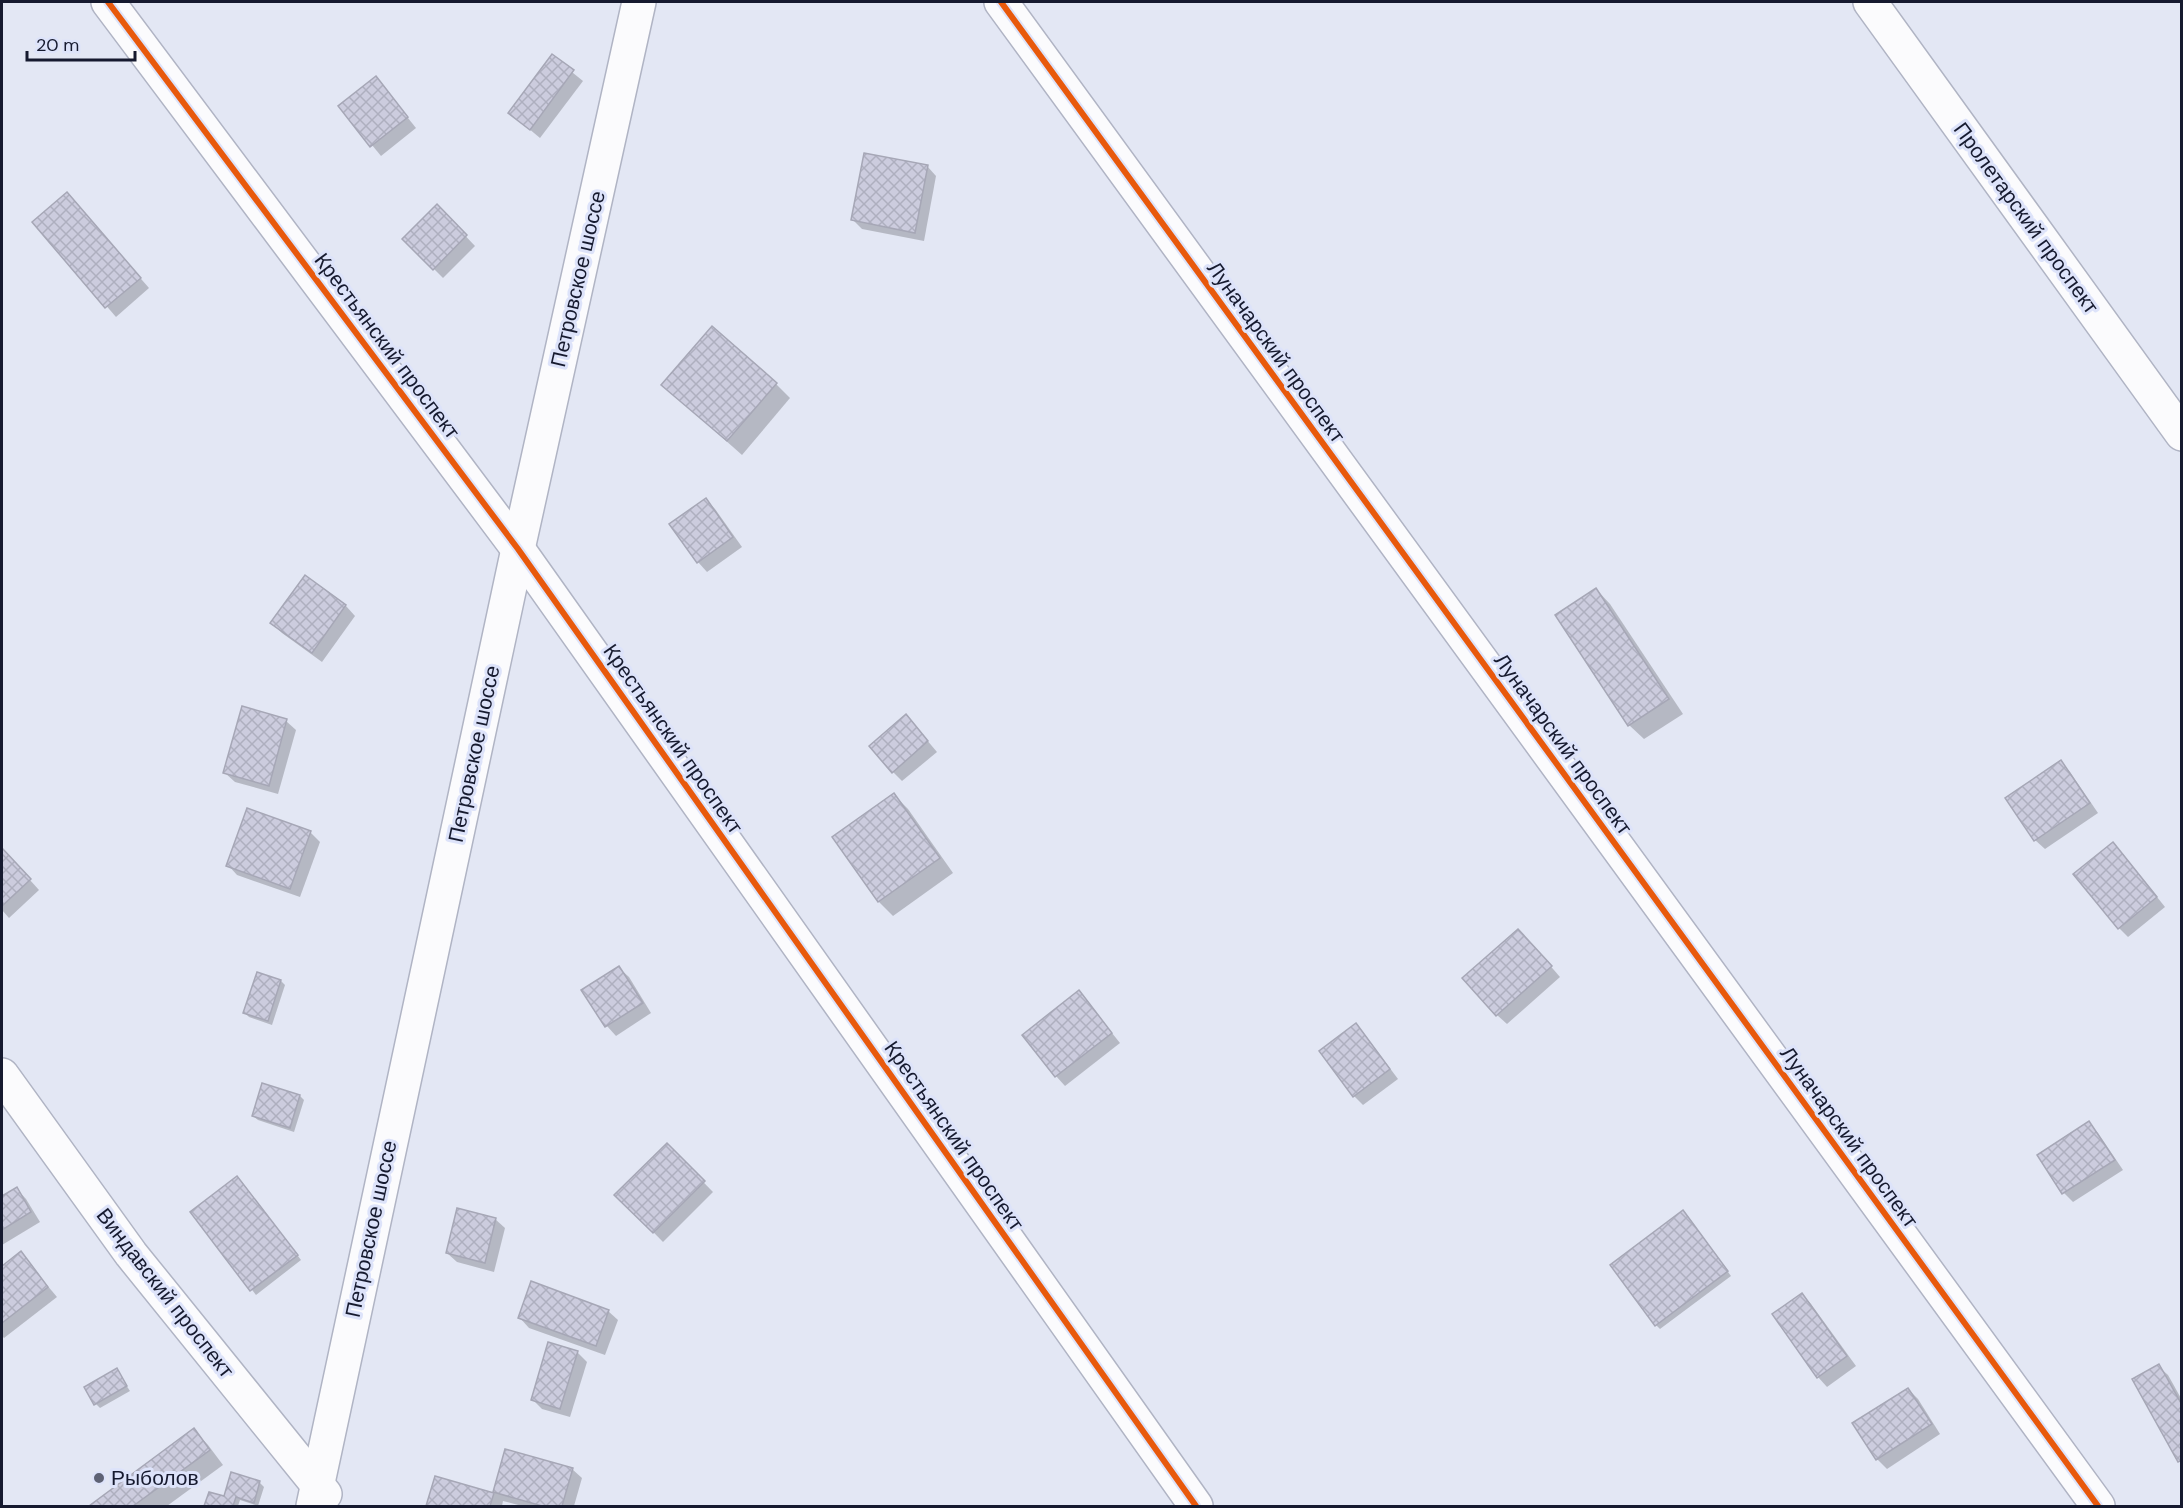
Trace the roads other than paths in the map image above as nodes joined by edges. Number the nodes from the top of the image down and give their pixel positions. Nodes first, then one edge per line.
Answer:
1 (108, 2) edge
2 (639, 2) edge
3 (1001, 2) edge
4 (1870, 2) edge
5 (2181, 434) edge
6 (518, 549) junction
7 (2, 1075) edge
8 (321, 1498) edge
9 (1196, 1506) edge
10 (2098, 1506) edge

1 - 6 street, Крестьянский проспект
2 - 6 street, Петровское шоссе
3 - 10 street, Луначарский проспект
4 - 5 street, Пролетарский проспект
6 - 8 street, Петровское шоссе
6 - 9 street, Крестьянский проспект
7 - 8 street, Виндавский проспект

